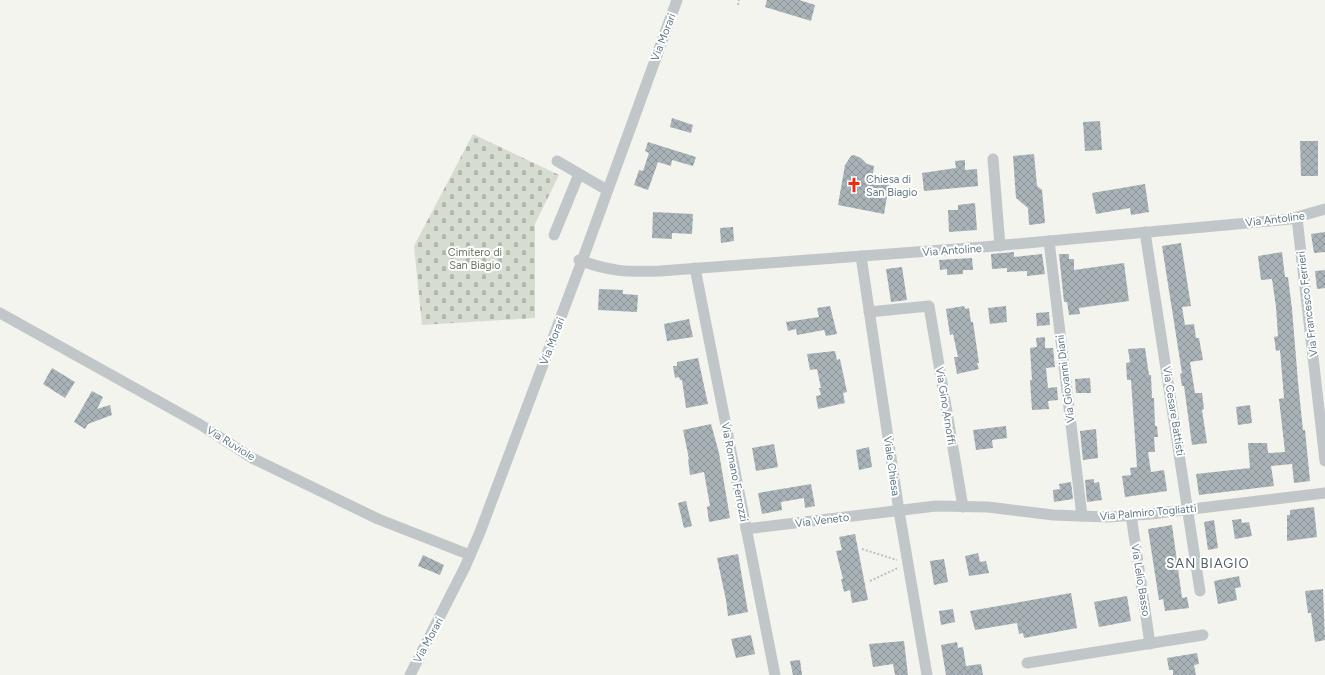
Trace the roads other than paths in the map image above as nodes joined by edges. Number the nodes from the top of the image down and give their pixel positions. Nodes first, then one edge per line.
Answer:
1 (677, 0) edge
2 (993, 158) dead end
3 (557, 161) dead end
4 (579, 174) junction
5 (608, 190) junction
6 (1325, 210) edge
7 (1297, 218) junction
8 (1145, 232) junction
9 (554, 235) dead end
10 (1049, 241) junction
11 (1000, 246) junction
12 (861, 256) junction
13 (580, 261) junction
14 (695, 268) junction
15 (869, 312) junction
16 (0, 313) edge
17 (1325, 462) edge
18 (1325, 493) edge
19 (963, 507) junction
20 (1189, 509) junction
21 (898, 511) junction
22 (1082, 516) junction
23 (1131, 516) junction
24 (746, 529) junction
25 (470, 555) junction
26 (1200, 591) dead end
27 (1203, 635) dead end
28 (1150, 644) junction
29 (1027, 663) dead end
30 (773, 674) edge
31 (410, 675) edge
32 (927, 675) edge

1 - 5 street, Via Morari
2 - 11 street
3 - 4 street
4 - 5 street
4 - 9 street
5 - 13 street, Via Morari
6 - 7 street, Via Antoline
7 - 8 street, Via Antoline
7 - 17 street, Via Francesco Ferrieri
8 - 10 street, Via Antoline
8 - 20 street, Via Cesare Battisti
10 - 11 street, Via Antoline
10 - 22 street, Via Giovanni Diani
11 - 12 street, Via Antoline
12 - 14 street, Via Antoline
12 - 15 street, Viale Chiesa
13 - 14 street, Via Antoline
13 - 25 street, Via Morari
14 - 24 street, Via Romano Ferrozzi
15 - 19 street, Via Gino Arnoffi
15 - 21 street, Viale Chiesa
16 - 25 street, Via Ruviole
18 - 20 street, Via Palmiro Togliatti
19 - 21 street, Via Palmiro Togliatti
19 - 22 street, Via Palmiro Togliatti
20 - 23 street, Via Palmiro Togliatti
20 - 26 street, Via Cesare Battisti
21 - 24 street, Via Veneto
21 - 32 street, Viale Chiesa
22 - 23 street, Via Palmiro Togliatti
23 - 28 street, Via Lelio Basso
24 - 30 street, Via Romano Ferrozzi
25 - 31 street, Via Morari
27 - 28 street
28 - 29 street

